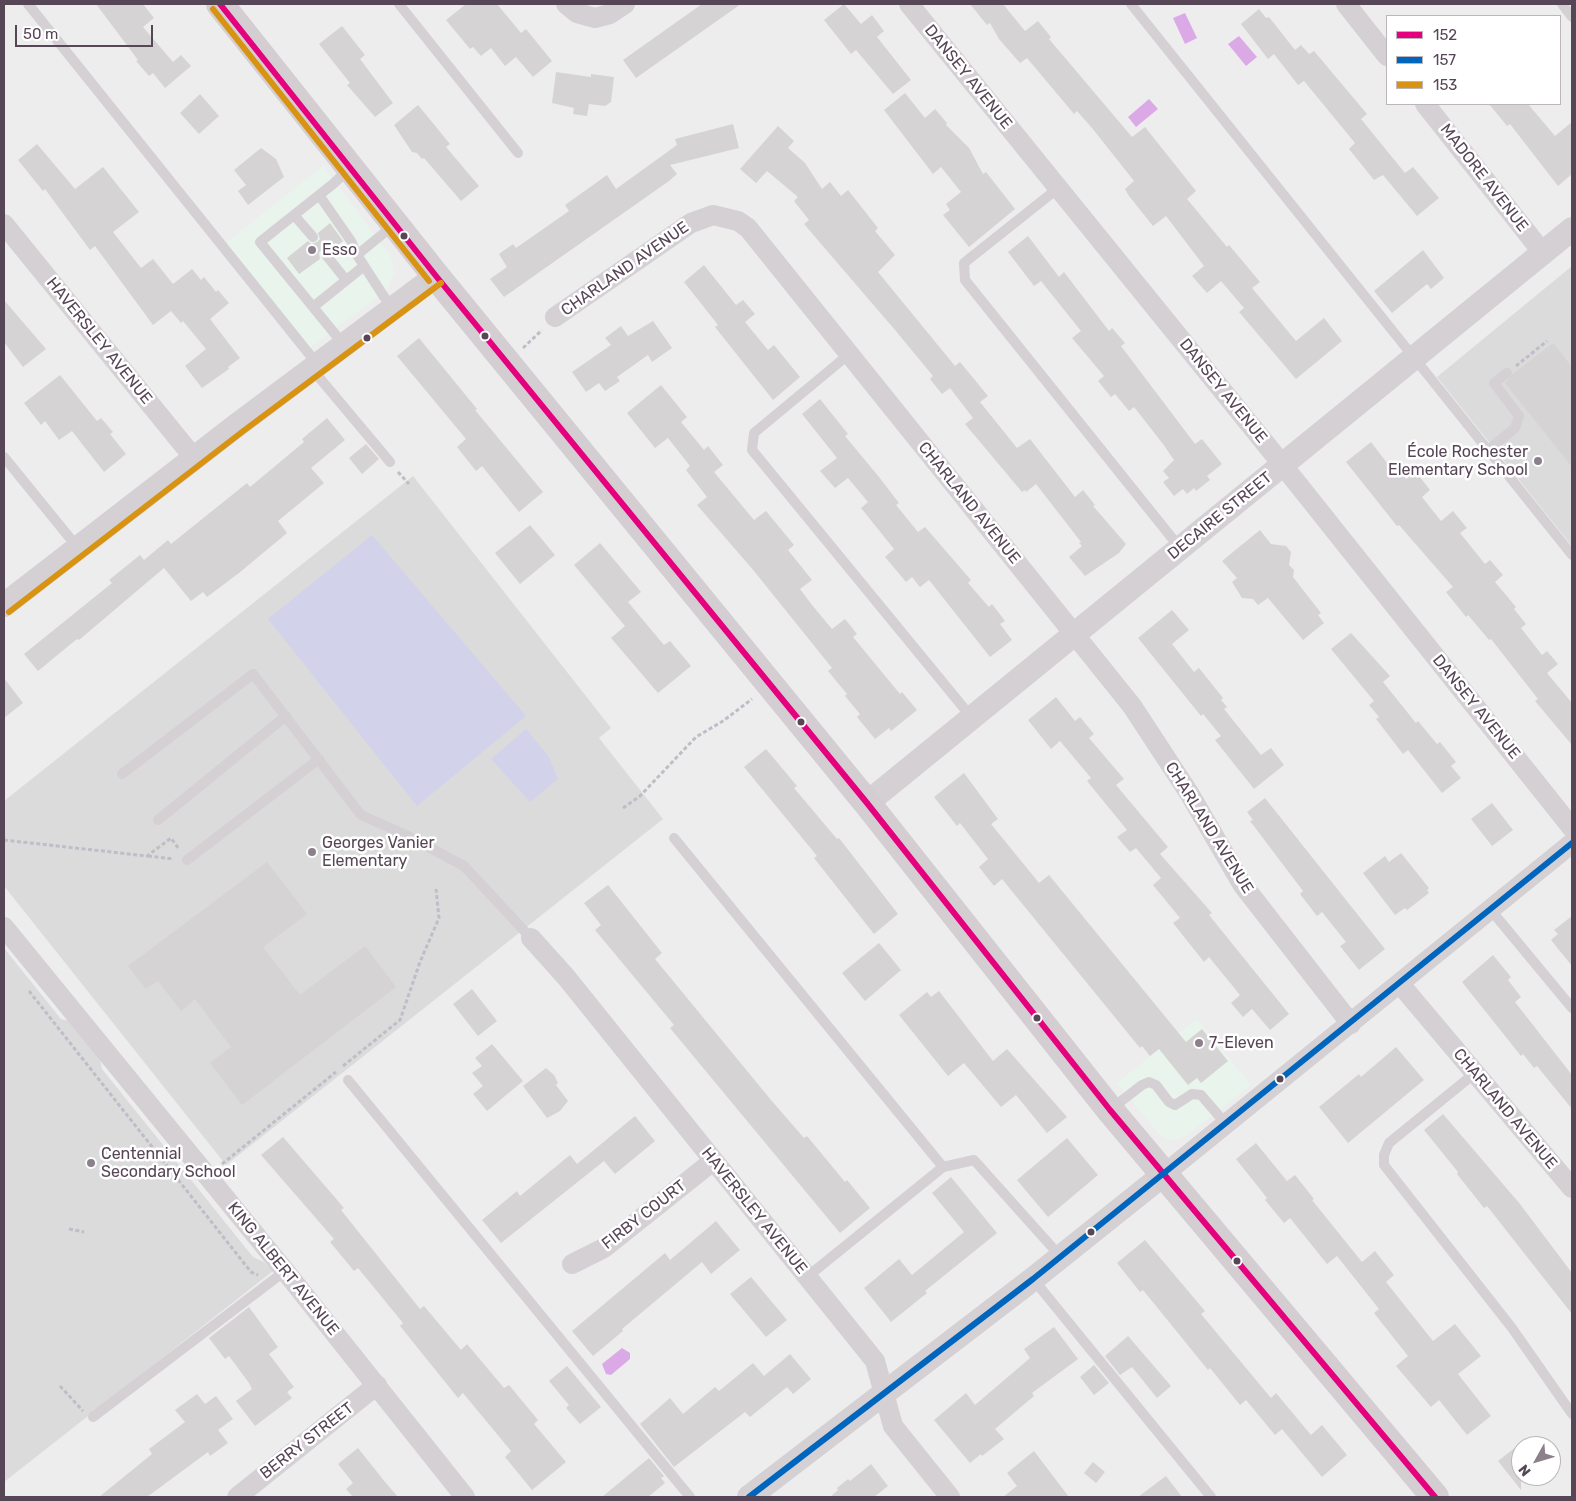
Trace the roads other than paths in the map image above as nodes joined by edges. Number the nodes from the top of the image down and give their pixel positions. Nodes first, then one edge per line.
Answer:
1 (28, 4) edge
2 (220, 4) edge
3 (400, 4) edge
4 (566, 4) edge
5 (625, 4) edge
6 (909, 4) edge
7 (1132, 4) edge
8 (1346, 4) edge
9 (1562, 4) edge
10 (1572, 17) edge
11 (1386, 55) edge
12 (1426, 105) edge
13 (518, 153) dead end
14 (351, 168) junction
15 (1057, 189) junction
16 (319, 195) junction
17 (294, 215) junction
18 (4, 224) edge
19 (395, 224) junction
20 (1572, 229) edge
21 (313, 237) dead end
22 (1543, 253) junction
23 (357, 254) junction
24 (326, 255) dead end
25 (364, 266) junction
26 (436, 276) junction
27 (346, 280) junction
28 (312, 307) junction
29 (392, 309) junction
30 (554, 318) road end
31 (344, 345) junction
32 (848, 355) junction
33 (1414, 358) junction
34 (315, 367) junction
35 (1507, 373) road end
36 (1488, 450) junction
37 (4, 457) edge
38 (194, 458) junction
39 (390, 462) dead end
40 (1282, 465) junction
41 (78, 548) junction
42 (1180, 549) junction
43 (1572, 555) edge
44 (4, 605) edge
45 (1075, 634) junction
46 (286, 716) junction
47 (972, 718) junction
48 (319, 759) junction
49 (122, 774) dead end
50 (867, 803) junction
51 (158, 820) dead end
52 (1572, 828) edge
53 (674, 838) dead end
54 (1572, 844) edge
55 (187, 860) road end
56 (1490, 909) junction
57 (4, 927) edge
58 (531, 938) joint
59 (1400, 984) junction
60 (1572, 1008) edge
61 (1351, 1024) junction
62 (1475, 1073) junction
63 (348, 1080) dead end
64 (1110, 1110) junction
65 (1226, 1124) junction
66 (713, 1161) junction
67 (943, 1167) junction
68 (1163, 1174) junction
69 (1572, 1188) edge
70 (1060, 1256) junction
71 (572, 1264) dead end
72 (280, 1276) junction
73 (807, 1277) junction
74 (1033, 1279) junction
75 (377, 1385) junction
76 (884, 1394) junction
77 (1572, 1414) edge
78 (93, 1417) road end
79 (237, 1497) edge
80 (465, 1497) edge
81 (690, 1497) edge
82 (749, 1497) edge
83 (950, 1497) edge
84 (1211, 1497) edge
85 (1435, 1497) edge

1 - 34 lane
2 - 14 main road
3 - 13 lane
4 - 5 street
6 - 15 street, DANSEY AVENUE
7 - 33 lane
8 - 11 street
9 - 10 lane
12 - 22 street, MADORE AVENUE
14 - 16 lane
14 - 19 main road
15 - 40 street, DANSEY AVENUE
15 - 42 lane
16 - 17 lane
16 - 23 lane
17 - 21 lane
17 - 28 lane
18 - 38 street, HAVERSLEY AVENUE
19 - 23 lane
19 - 26 main road
20 - 22 street, DECAIRE STREET
22 - 33 street, DECAIRE STREET
23 - 25 lane
24 - 27 lane
25 - 27 lane
25 - 29 lane
26 - 29 street
26 - 50 main road
27 - 28 lane
28 - 31 lane
29 - 31 street
30 - 32 street, CHARLAND AVENUE
31 - 34 street
32 - 45 street, CHARLAND AVENUE
32 - 47 lane
33 - 36 lane
33 - 40 street, DECAIRE STREET
34 - 38 street
34 - 39 lane
35 - 36 lane
36 - 43 lane
37 - 41 lane
38 - 41 street
40 - 42 street, DECAIRE STREET
40 - 52 street, DANSEY AVENUE
41 - 44 street
42 - 45 street, DECAIRE STREET
45 - 47 street, DECAIRE STREET
45 - 61 street, CHARLAND AVENUE
46 - 48 lane
46 - 49 lane
46 - 51 lane
47 - 50 street, DECAIRE STREET
48 - 55 lane
48 - 58 lane
50 - 64 main road
53 - 67 lane
54 - 56 street
56 - 59 street
56 - 60 lane
57 - 72 street, KING ALBERT AVENUE
58 - 66 street, HAVERSLEY AVENUE
59 - 61 street
59 - 62 street, CHARLAND AVENUE
61 - 65 street
62 - 69 street, CHARLAND AVENUE
62 - 77 lane
63 - 81 lane
64 - 65 lane
64 - 68 main road
65 - 68 street
66 - 71 street, FIRBY COURT
66 - 73 street, HAVERSLEY AVENUE
67 - 70 lane
67 - 73 lane
68 - 70 street
68 - 85 main road
70 - 74 street
72 - 75 street, KING ALBERT AVENUE
72 - 78 lane
73 - 76 street, HAVERSLEY AVENUE
74 - 76 street
74 - 84 lane
75 - 79 street, BERRY STREET
75 - 80 street, KING ALBERT AVENUE
76 - 82 street
76 - 83 street, HAVERSLEY AVENUE

